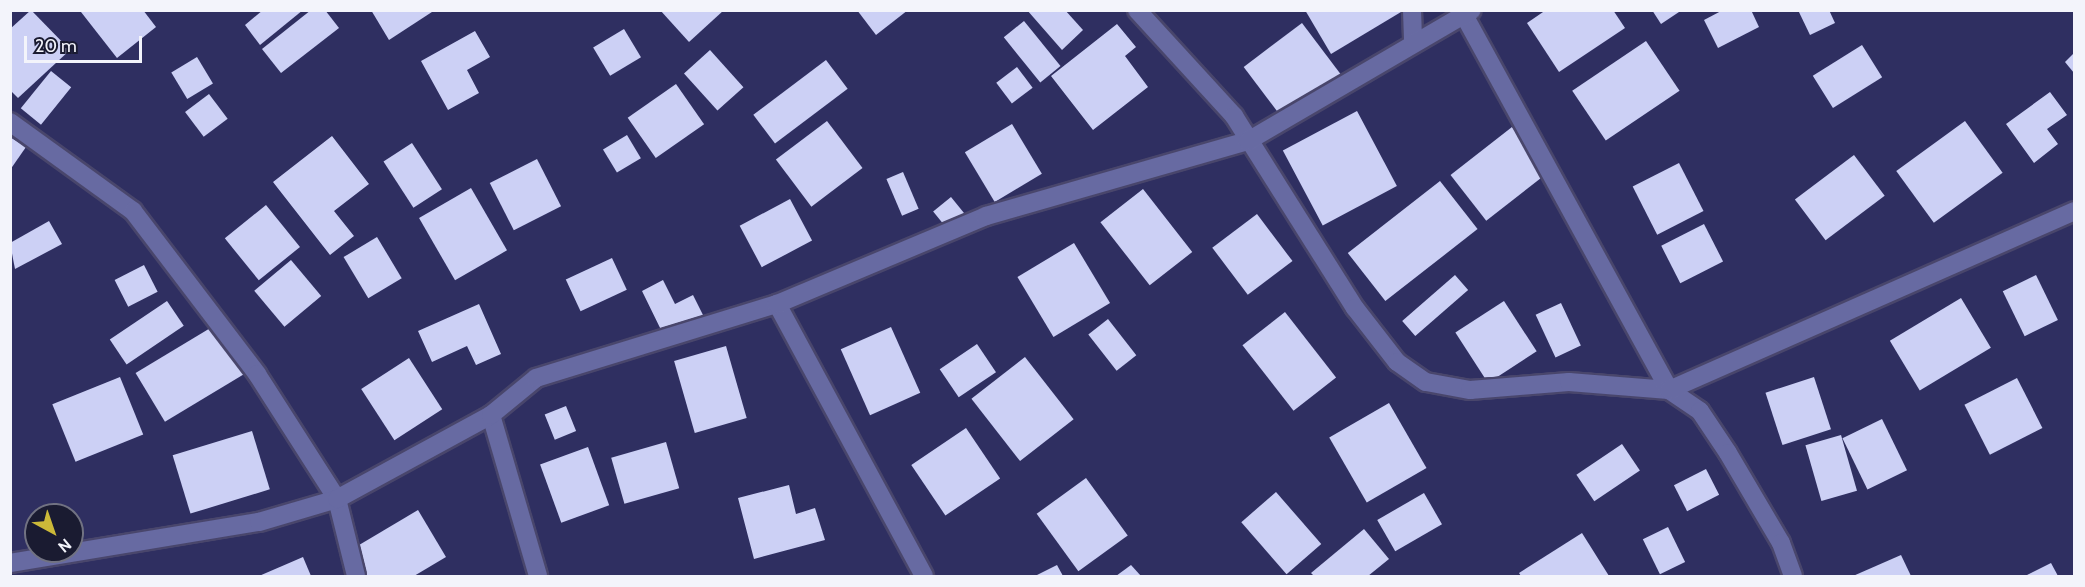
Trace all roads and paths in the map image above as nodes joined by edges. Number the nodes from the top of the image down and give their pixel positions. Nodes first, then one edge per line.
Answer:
1 (1137, 10) edge
2 (1412, 10) edge
3 (1468, 13) edge
4 (1413, 41) junction
5 (10, 122) edge
6 (1248, 141) junction
7 (2074, 211) edge
8 (777, 304) junction
9 (1669, 390) junction
10 (491, 415) junction
11 (337, 499) junction
12 (10, 563) edge
13 (356, 576) edge
14 (538, 576) edge
15 (924, 576) edge
16 (1793, 576) edge

1 - 6 street
2 - 4 street
3 - 4 street
3 - 9 street
4 - 6 street
5 - 11 street
6 - 8 street
6 - 9 street
7 - 9 street
8 - 10 street
8 - 15 street
9 - 16 street
10 - 11 street
10 - 14 street
11 - 12 street
11 - 13 street

